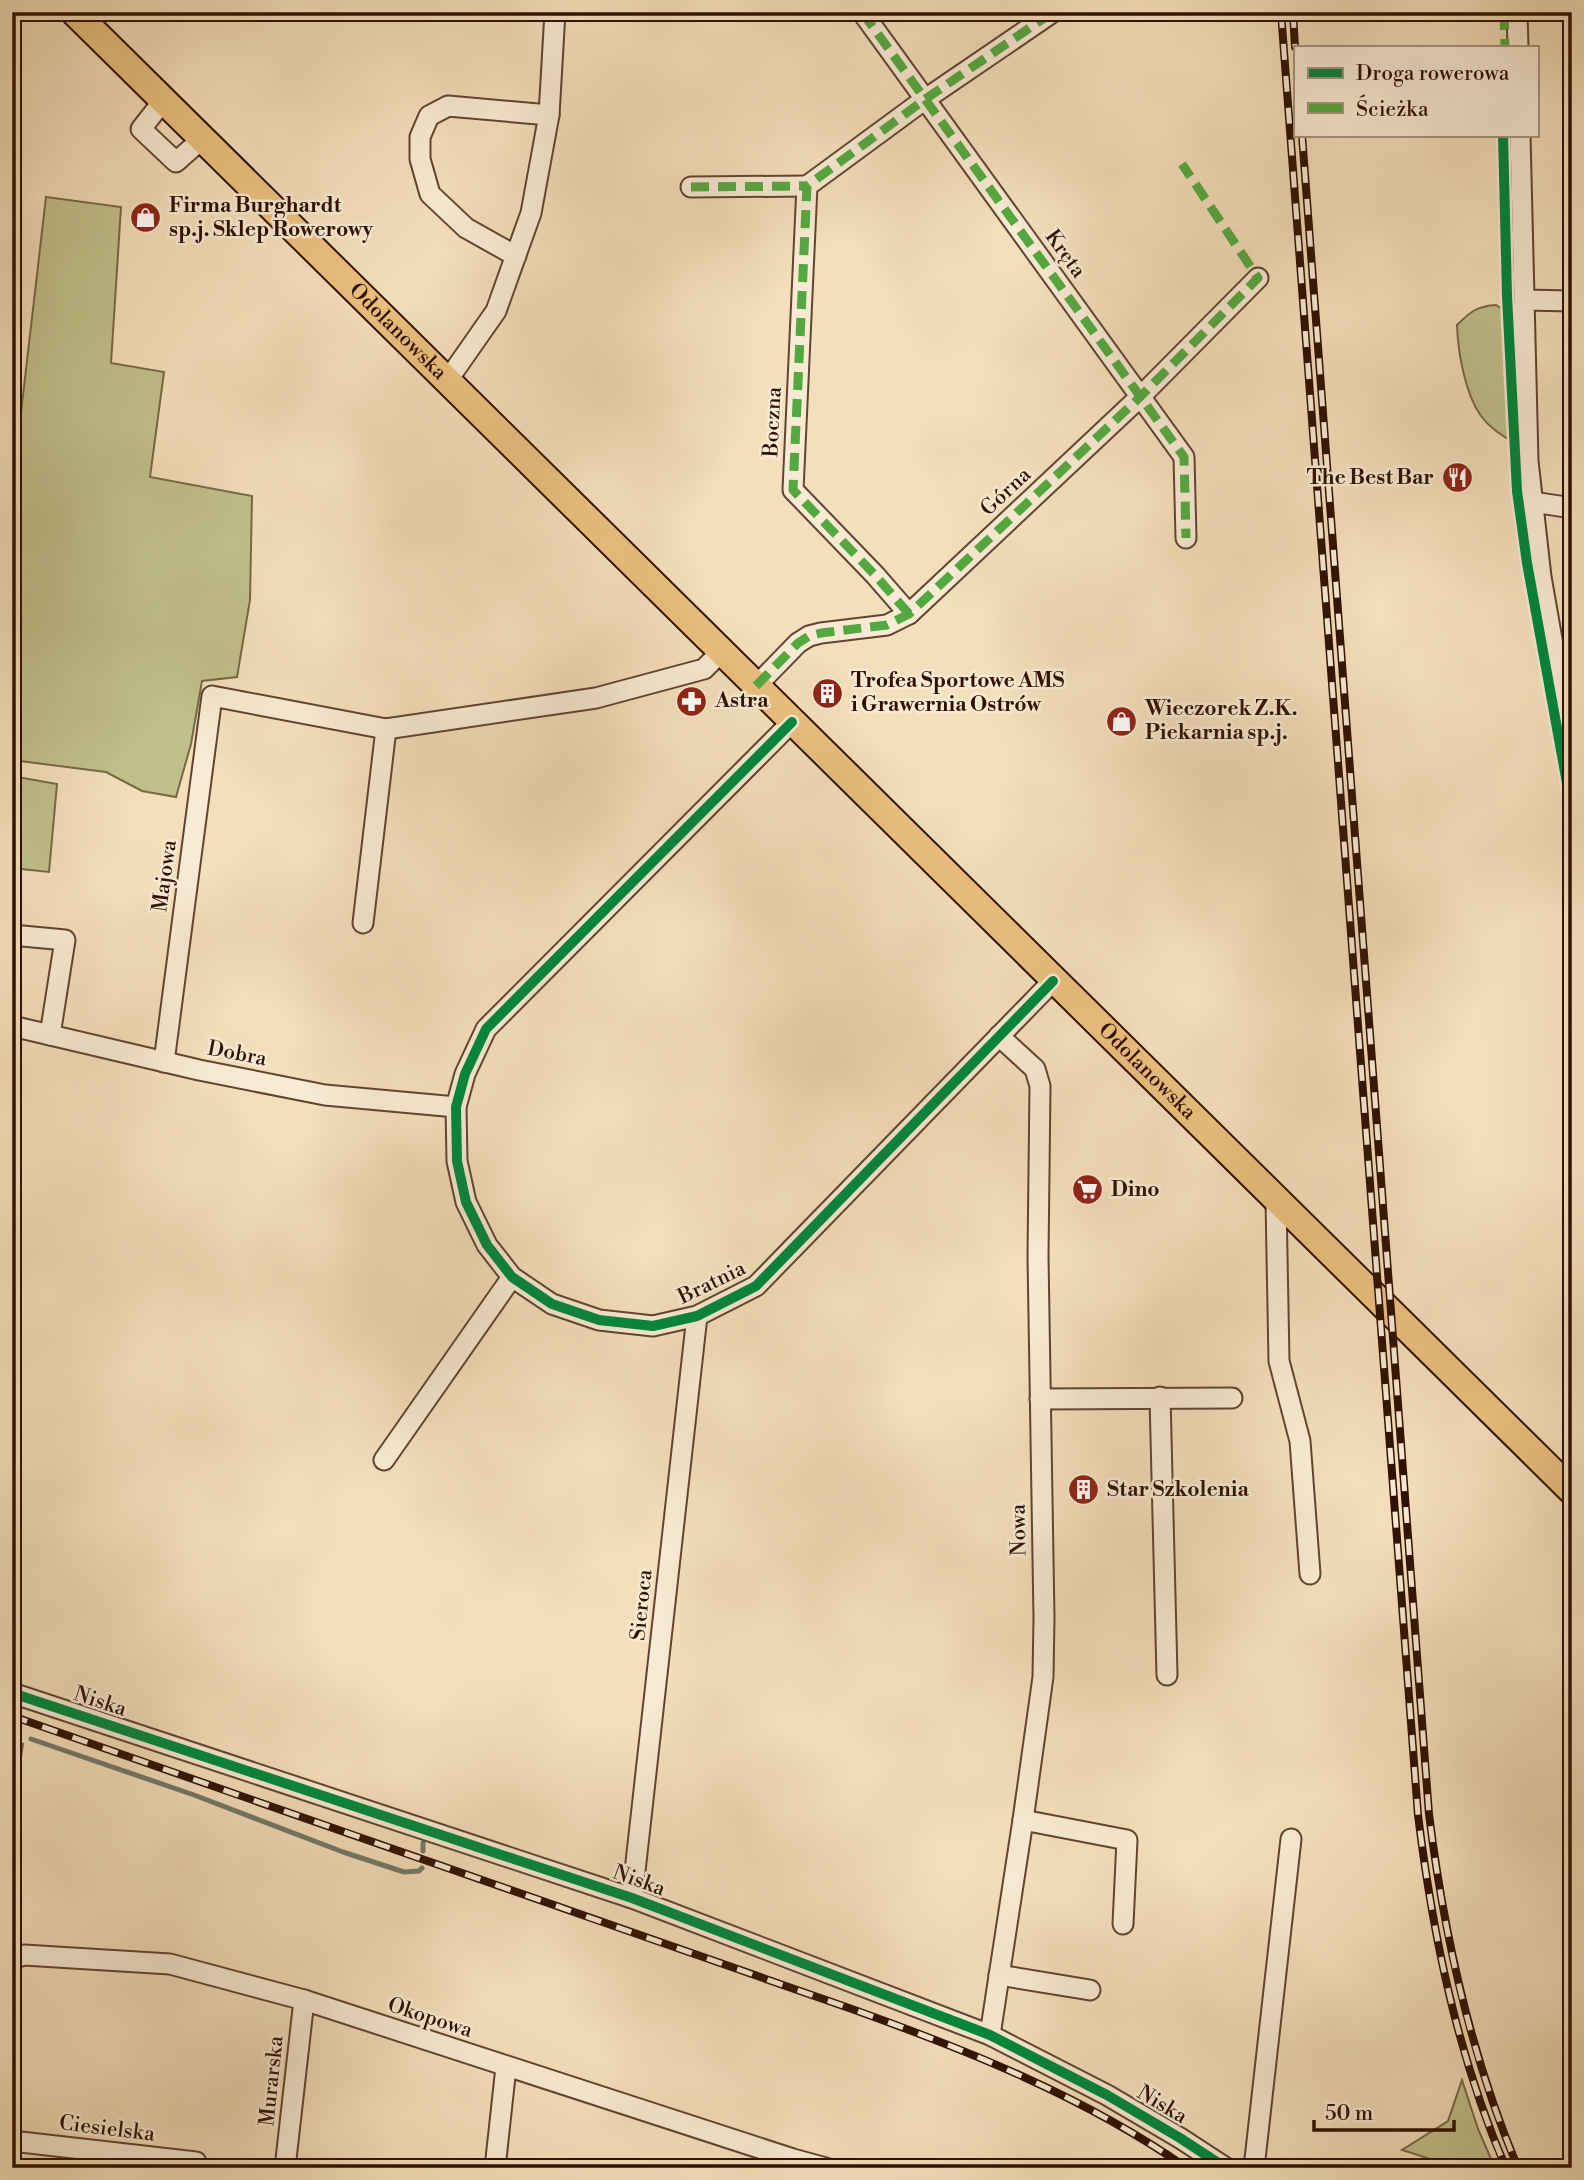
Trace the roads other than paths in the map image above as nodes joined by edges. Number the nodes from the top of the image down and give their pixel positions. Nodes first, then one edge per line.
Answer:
1 (74, 12) edge
2 (555, 12) edge
3 (862, 12) edge
4 (1054, 12) edge
5 (1517, 12) edge
6 (1518, 46) edge
7 (924, 100) junction
8 (163, 101) junction
9 (549, 114) junction
10 (1520, 136) edge
11 (202, 139) junction
12 (807, 186) junction
13 (691, 187) dead end
14 (516, 256) junction
15 (1258, 278) dead end
16 (1524, 300) junction
17 (1572, 302) edge
18 (447, 381) junction
19 (1140, 397) junction
20 (1532, 502) junction
21 (1572, 508) edge
22 (1186, 538) dead end
23 (909, 614) junction
24 (721, 652) junction
25 (756, 686) junction
26 (792, 722) junction
27 (386, 729) junction
28 (1572, 753) edge
29 (363, 923) dead end
30 (12, 934) edge
31 (1054, 981) junction
32 (12, 1026) edge
33 (50, 1035) junction
34 (999, 1036) junction
35 (164, 1062) junction
36 (456, 1107) junction
37 (1276, 1201) junction
38 (512, 1277) junction
39 (697, 1316) junction
40 (1160, 1397) junction
41 (1232, 1398) dead end
42 (1040, 1399) junction
43 (384, 1460) dead end
44 (1572, 1492) edge
45 (1310, 1574) dead end
46 (1167, 1675) dead end
47 (12, 1693) edge
48 (1023, 1820) junction
49 (1292, 1839) dead end
50 (632, 1898) junction
51 (1123, 1924) dead end
52 (12, 1959) edge
53 (999, 1975) junction
54 (1090, 1990) dead end
55 (304, 2000) junction
56 (989, 2035) junction
57 (506, 2067) junction
58 (12, 2141) edge
59 (196, 2162) dead end
60 (793, 2163) edge
61 (285, 2168) edge
62 (495, 2168) edge
63 (826, 2168) edge
64 (1226, 2168) edge
65 (1254, 2168) edge

1 - 8 main road, Odolanowska
2 - 9 street
3 - 7 street, Kręta
4 - 7 street
5 - 6 street
7 - 12 street
7 - 19 street, Kręta
8 - 11 main road, Odolanowska
8 - 11 street
9 - 14 street
9 - 14 street
10 - 16 street
11 - 18 main road, Odolanowska
12 - 13 street
12 - 23 street, Boczna
14 - 18 street
15 - 19 street, Górna
16 - 17 street
16 - 20 street
18 - 24 main road, Odolanowska
19 - 22 street, Kręta
19 - 23 street, Górna
20 - 21 street
20 - 28 street
23 - 25 street, Górna
24 - 25 main road, Odolanowska
24 - 27 street
25 - 26 main road, Odolanowska
26 - 31 main road, Odolanowska
26 - 36 street, Bratnia
27 - 29 street
27 - 35 street, Majowa
30 - 33 street
31 - 34 street, Bratnia
31 - 37 main road, Odolanowska
32 - 33 street, Dobra
33 - 35 street, Dobra
34 - 39 street, Bratnia
34 - 42 street, Nowa
35 - 36 street, Dobra
36 - 38 street, Bratnia
37 - 44 main road, Odolanowska
37 - 45 street
38 - 39 street, Bratnia
38 - 43 street
39 - 50 street, Sieroca
40 - 41 street
40 - 42 street
40 - 46 street
42 - 48 street, Nowa
47 - 50 street, Niska
48 - 51 street
48 - 53 street, Nowa
49 - 65 street
50 - 56 street, Niska
52 - 55 street, Okopowa
53 - 54 street
53 - 56 street, Nowa
55 - 57 street, Okopowa
55 - 61 street, Murarska
56 - 64 street, Niska
57 - 60 street, Okopowa
57 - 62 street
58 - 59 street, Ciesielska
60 - 63 street, Okopowa

